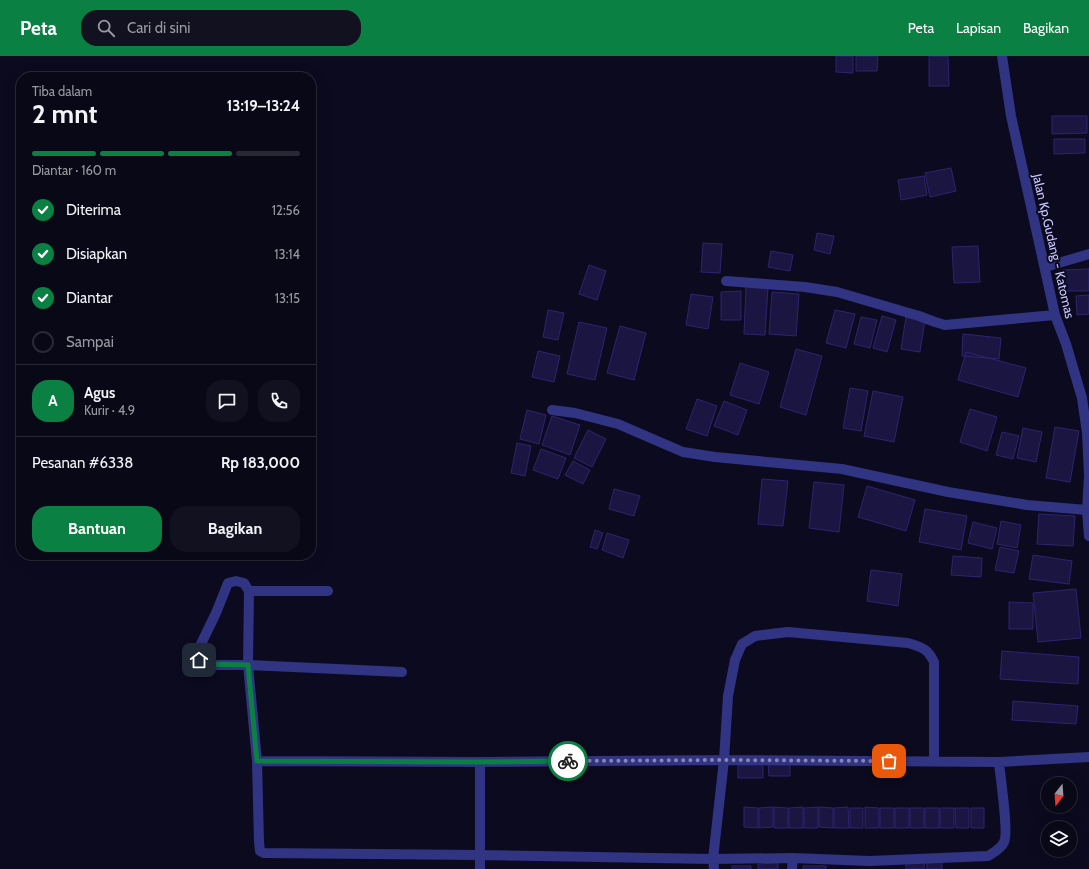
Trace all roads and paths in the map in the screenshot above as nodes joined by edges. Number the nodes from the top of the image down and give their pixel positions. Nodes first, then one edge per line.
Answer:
1 (1002, 56) edge
2 (1089, 254) edge
3 (1045, 267) junction
4 (726, 281) dead end
5 (1055, 315) junction
6 (552, 410) dead end
7 (1087, 510) junction
8 (1089, 536) edge
9 (249, 591) junction
10 (328, 591) dead end
11 (248, 665) junction
12 (402, 672) dead end
13 (1089, 757) edge
14 (724, 760) junction
15 (257, 761) junction
16 (480, 762) junction
17 (934, 762) junction
18 (999, 762) junction
19 (479, 854) junction
20 (792, 858) junction
21 (713, 864) edge
22 (871, 865) edge
23 (480, 869) edge
24 (792, 869) edge

1 - 3 street, Jalan Kp.Gudang - Katomas
2 - 3 street
3 - 5 street, Jalan Kp.Gudang - Katomas
4 - 5 street
5 - 7 street, Jalan Kp.Gudang - Katomas
6 - 7 street
7 - 8 street, Jalan Kp.Gudang - Katomas
9 - 10 street
9 - 11 street
9 - 11 street
11 - 12 street
11 - 15 street
13 - 18 street
14 - 16 street
14 - 17 street
14 - 17 street
14 - 21 street
15 - 16 street
15 - 19 street
16 - 19 street
17 - 18 street
18 - 22 street
19 - 21 street
19 - 23 street
20 - 21 street
20 - 22 street
20 - 24 street

